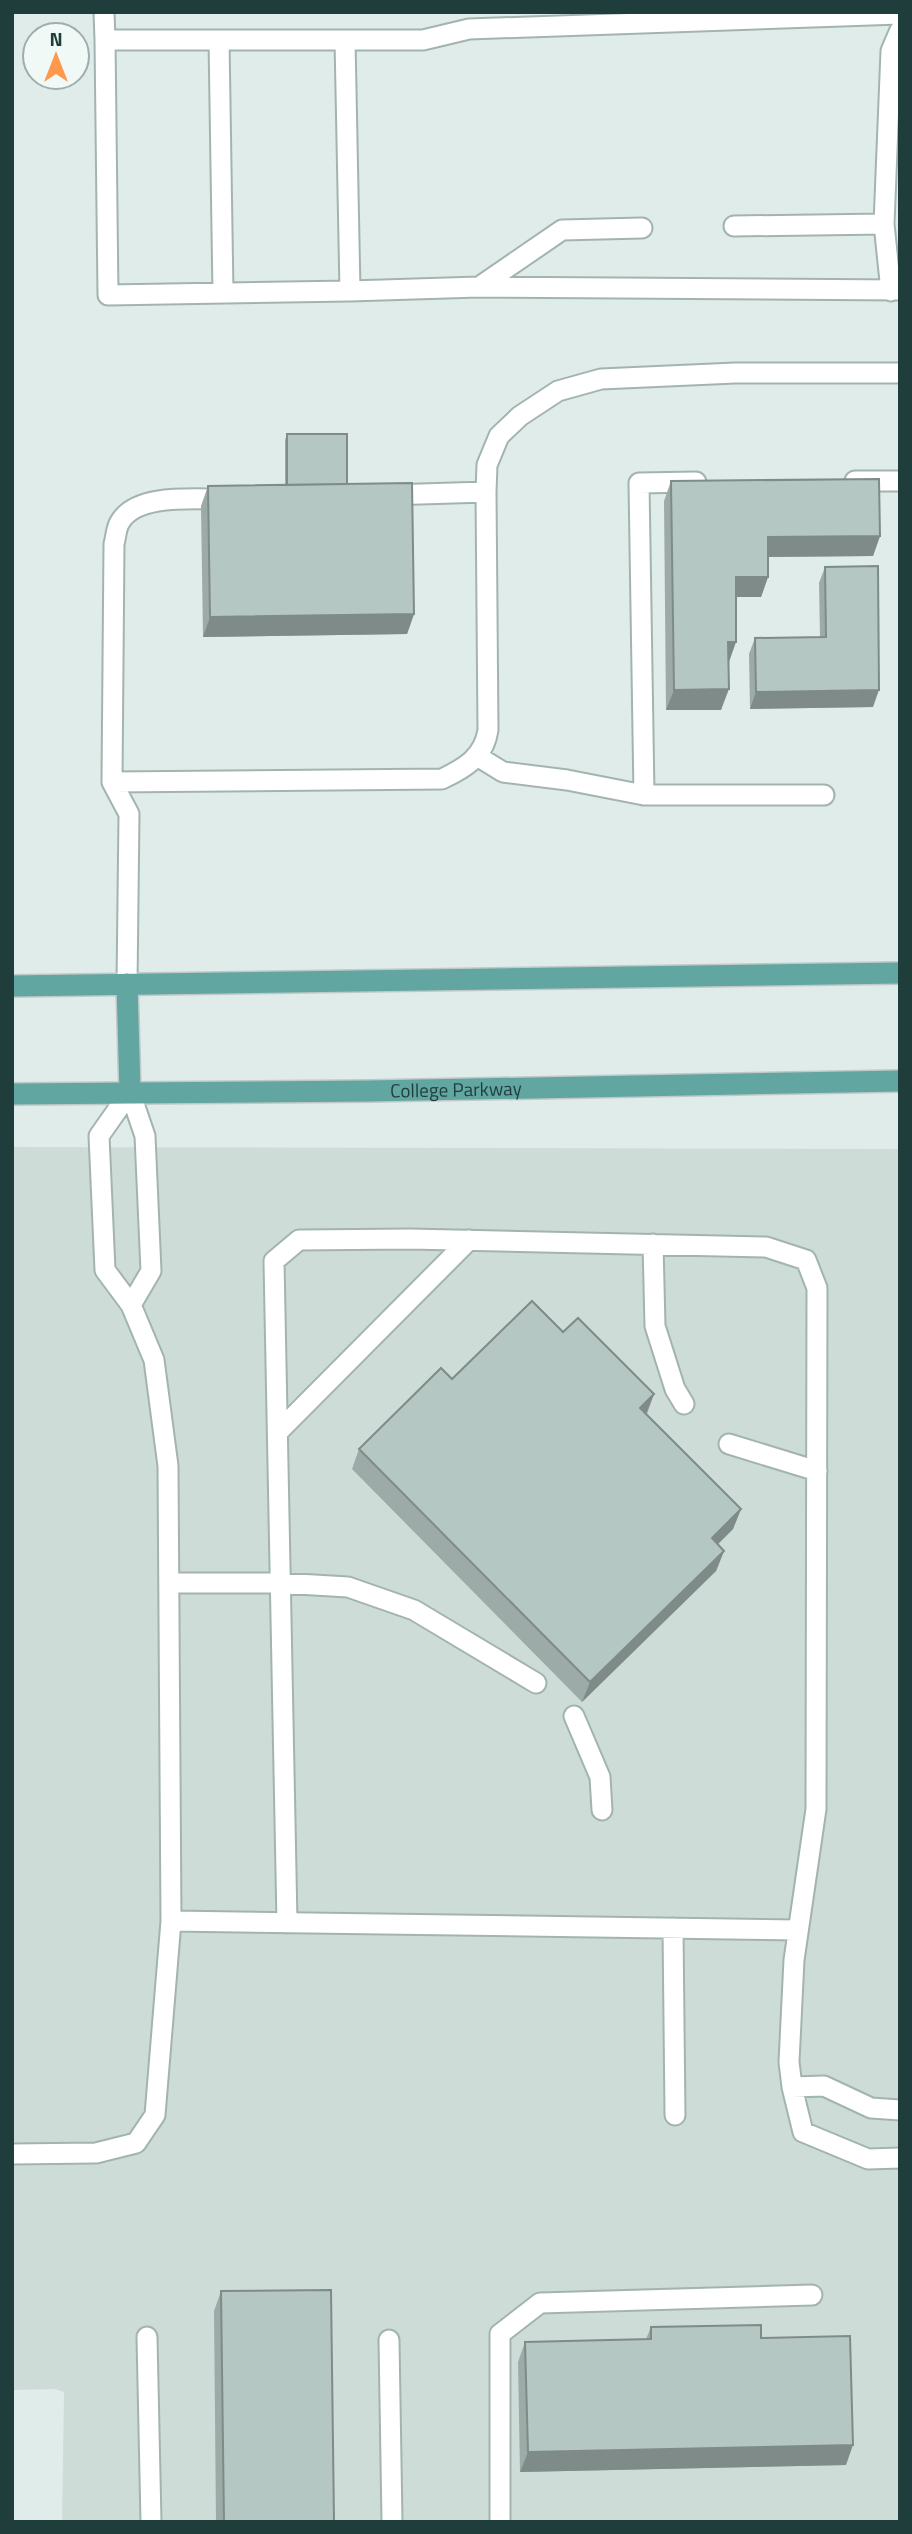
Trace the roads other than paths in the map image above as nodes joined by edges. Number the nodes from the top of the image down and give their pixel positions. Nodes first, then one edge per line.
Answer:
1 (104, 12) edge
2 (900, 14) edge
3 (900, 30) edge
4 (106, 40) junction
5 (219, 40) junction
6 (345, 40) junction
7 (884, 223) junction
8 (734, 226) dead end
9 (642, 228) dead end
10 (479, 287) junction
11 (895, 290) edge
12 (350, 291) junction
13 (223, 293) junction
14 (900, 373) edge
15 (900, 481) edge
16 (708, 482) edge
17 (833, 482) edge
18 (486, 492) junction
19 (374, 495) edge
20 (249, 498) edge
21 (477, 757) junction
22 (112, 782) junction
23 (644, 795) junction
24 (824, 795) dead end
25 (900, 973) edge
26 (127, 984) junction
27 (12, 986) edge
28 (900, 1082) edge
29 (130, 1092) junction
30 (12, 1094) edge
31 (469, 1240) junction
32 (653, 1244) junction
33 (131, 1305) junction
34 (684, 1404) dead end
35 (278, 1432) junction
36 (729, 1444) dead end
37 (817, 1471) junction
38 (169, 1583) junction
39 (280, 1583) junction
40 (536, 1683) dead end
41 (574, 1716) dead end
42 (602, 1810) dead end
43 (171, 1921) junction
44 (287, 1923) junction
45 (673, 1928) junction
46 (799, 1930) junction
47 (792, 2087) junction
48 (900, 2110) edge
49 (675, 2115) dead end
50 (12, 2154) edge
51 (900, 2158) edge
52 (812, 2295) dead end
53 (147, 2337) dead end
54 (389, 2340) dead end
55 (150, 2522) edge
56 (392, 2522) edge
57 (500, 2522) edge

1 - 4 lane
2 - 6 lane
3 - 7 lane
4 - 5 lane
4 - 13 lane
5 - 6 lane
5 - 13 lane
6 - 12 lane
7 - 8 lane
7 - 11 lane
9 - 10 lane
10 - 11 lane
10 - 12 lane
12 - 13 lane
14 - 18 lane
15 - 17 lane
16 - 23 lane
18 - 19 lane
18 - 21 lane
20 - 22 lane
21 - 22 lane
21 - 23 lane
22 - 26 lane
23 - 24 lane
25 - 26 main road
26 - 27 main road
26 - 29 main road
28 - 29 main road, College Parkway
29 - 30 main road, College Parkway
29 - 33 lane
29 - 33 lane
31 - 32 lane
31 - 35 lane
31 - 35 lane
32 - 34 lane
32 - 37 lane
33 - 38 lane
35 - 39 lane
36 - 37 lane
37 - 46 lane
38 - 39 lane
38 - 43 lane
39 - 40 lane
39 - 44 lane
41 - 42 lane
43 - 44 lane
43 - 50 lane
44 - 45 lane
45 - 46 lane
45 - 49 lane
46 - 47 lane
47 - 48 lane
47 - 51 lane
52 - 57 lane
53 - 55 lane
54 - 56 lane

